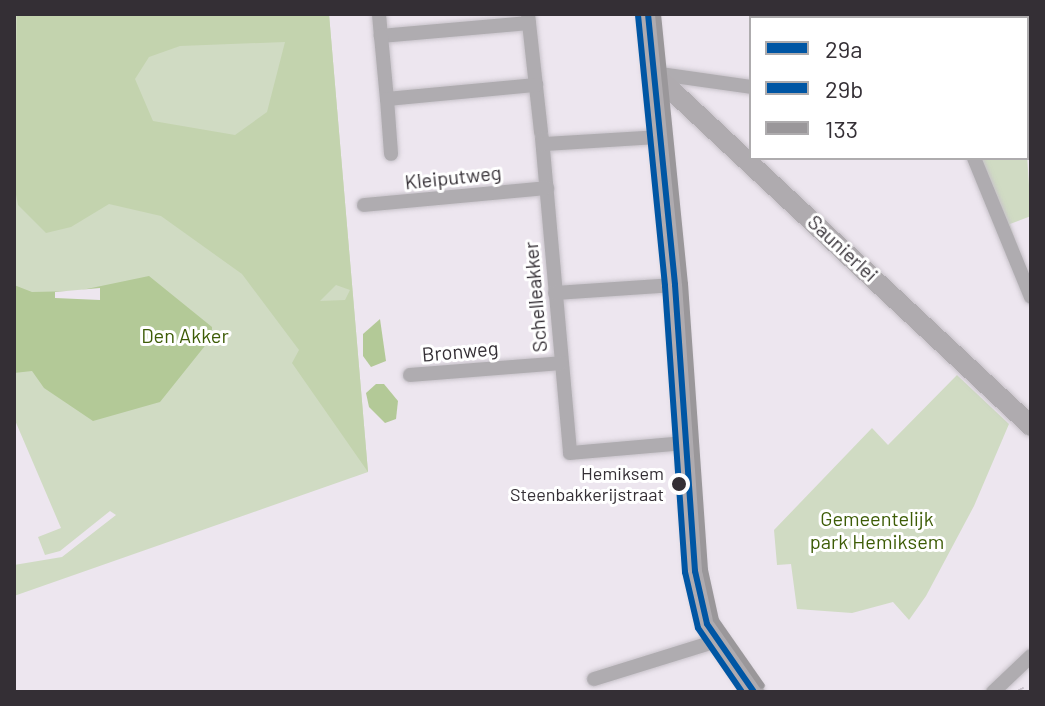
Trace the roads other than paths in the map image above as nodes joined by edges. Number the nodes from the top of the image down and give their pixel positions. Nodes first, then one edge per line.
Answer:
1 (379, 14) edge
2 (648, 14) edge
3 (528, 18) edge
4 (381, 36) junction
5 (653, 73) junction
6 (536, 85) junction
7 (749, 87) edge
8 (387, 99) junction
9 (658, 137) junction
10 (542, 138) junction
11 (391, 154) dead end
12 (975, 160) edge
13 (547, 188) junction
14 (364, 205) dead end
15 (675, 285) junction
16 (555, 293) junction
17 (1031, 297) edge
18 (561, 363) junction
19 (410, 375) dead end
20 (1031, 426) edge
21 (684, 443) junction
22 (717, 641) junction
23 (1031, 656) edge
24 (594, 679) dead end
25 (1012, 685) edge
26 (754, 692) edge
27 (993, 692) edge

1 - 4 street
2 - 5 main road
3 - 4 street
3 - 6 street, Schelleakker
4 - 8 street
5 - 7 street
5 - 9 main road
5 - 20 main road, Saunierlei
6 - 8 street
6 - 10 street, Schelleakker
8 - 11 street
9 - 10 street
9 - 15 main road
10 - 13 street, Schelleakker
12 - 17 street
13 - 14 street, Kleiputweg
13 - 16 street, Schelleakker
15 - 16 street
15 - 21 main road
16 - 18 street, Schelleakker
18 - 19 street, Bronweg
18 - 21 street, Schelleakker
21 - 22 main road
22 - 24 street
22 - 26 main road
23 - 25 street
25 - 27 street

